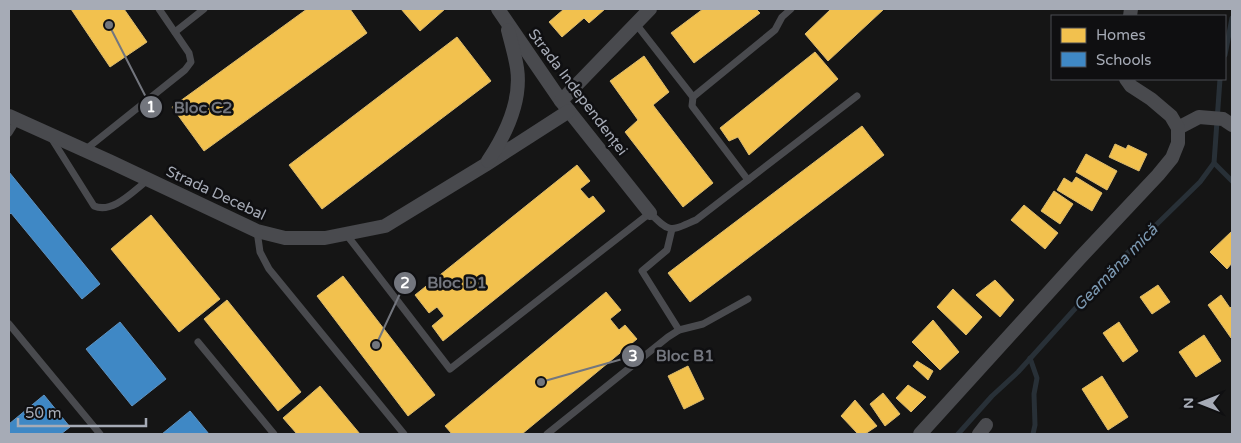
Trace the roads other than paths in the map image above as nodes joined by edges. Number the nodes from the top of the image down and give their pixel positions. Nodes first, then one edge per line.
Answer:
1 (159, 9) edge
2 (204, 9) edge
3 (498, 9) edge
4 (650, 9) edge
5 (791, 9) edge
6 (507, 22) junction
7 (636, 24) junction
8 (175, 32) junction
9 (1129, 82) edge
10 (857, 96) dead end
11 (693, 97) junction
12 (565, 106) junction
13 (13, 118) edge
14 (1228, 122) edge
15 (1178, 128) junction
16 (9, 133) edge
17 (49, 134) junction
18 (85, 150) junction
19 (485, 165) junction
20 (148, 180) junction
21 (748, 180) junction
22 (650, 213) junction
23 (672, 229) junction
24 (257, 231) junction
25 (346, 234) junction
26 (748, 299) dead end
27 (9, 324) edge
28 (680, 330) junction
29 (198, 342) dead end
30 (100, 434) edge
31 (274, 434) edge
32 (404, 434) edge
33 (547, 434) edge
34 (920, 434) edge

1 - 8 lane
2 - 8 lane
3 - 6 street, Strada Independenței
4 - 7 street, Strada Decebal
5 - 11 lane
6 - 12 street, Strada Independenței
6 - 19 street
7 - 11 lane
7 - 12 street, Strada Decebal
8 - 18 lane
9 - 15 street
10 - 21 lane
11 - 21 lane
12 - 19 street, Strada Decebal
12 - 22 street, Strada Independenței
13 - 16 lane
13 - 17 street, Strada Decebal
14 - 15 street
15 - 34 street
17 - 18 street, Strada Decebal
17 - 20 lane
18 - 20 street, Strada Decebal
19 - 25 street, Strada Decebal
20 - 24 street, Strada Decebal
21 - 23 lane
22 - 23 lane
22 - 25 lane
23 - 28 lane
24 - 25 street, Strada Decebal
24 - 32 lane
26 - 28 lane
27 - 30 lane
28 - 33 lane
29 - 31 lane

